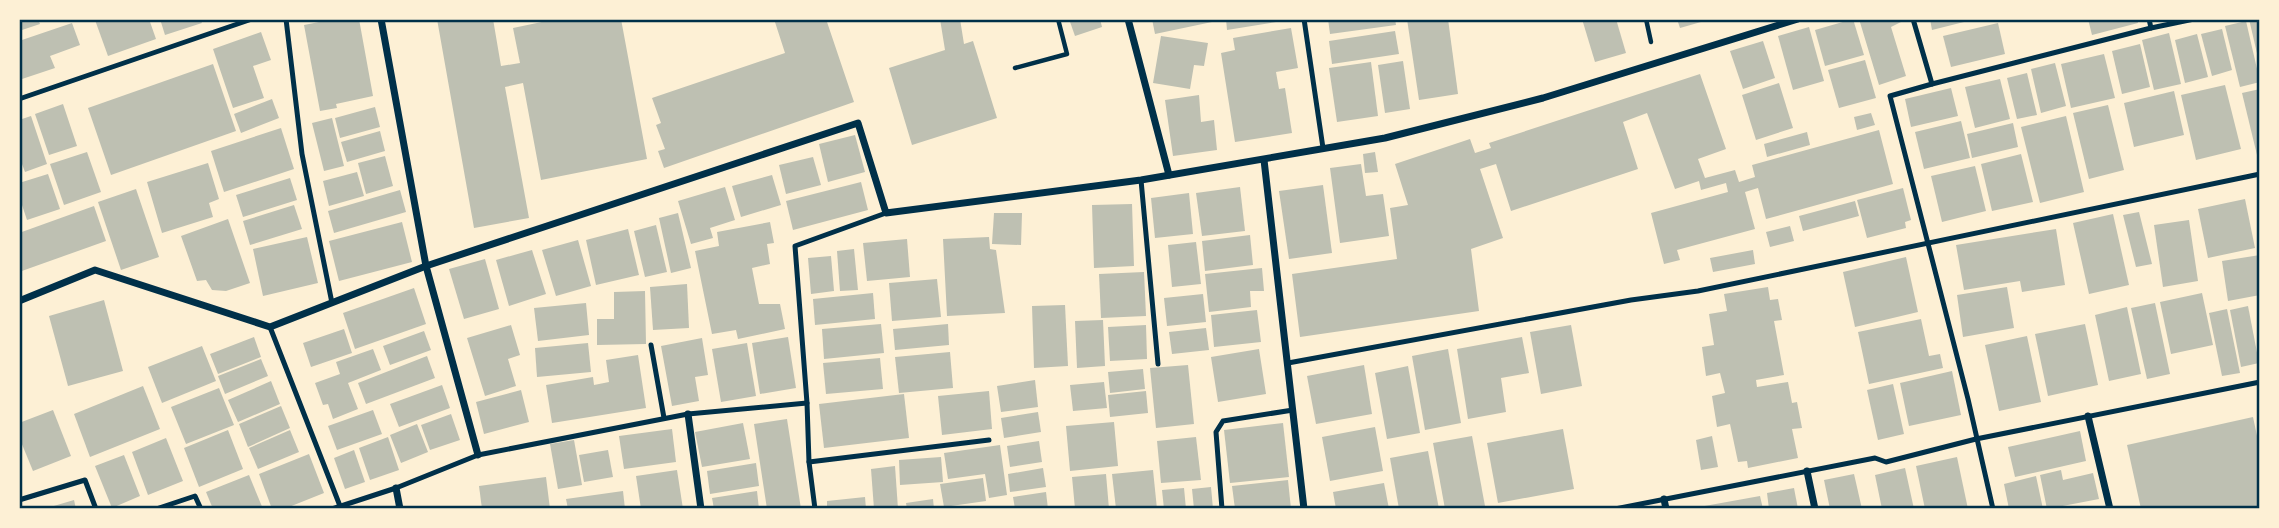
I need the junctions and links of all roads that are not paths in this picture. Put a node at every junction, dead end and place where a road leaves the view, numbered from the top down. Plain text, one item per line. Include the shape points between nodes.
1 (252, 19) edge
2 (286, 19) edge
3 (381, 19) edge
4 (1128, 19) edge
5 (1304, 19) edge
6 (1798, 19) edge
7 (1913, 19) edge
8 (2149, 19) edge
9 (2194, 19) edge
10 (2151, 28) junction
11 (1932, 84) junction
12 (19, 99) edge
13 (1323, 148) junction
14 (1264, 160) junction
15 (2260, 174) edge
16 (1169, 175) junction
17 (1141, 180) junction
18 (886, 213) junction
19 (1926, 242) junction
20 (426, 266) junction
21 (19, 301) edge
22 (332, 303) junction
23 (270, 327) junction
24 (651, 345) dead end
25 (1288, 363) junction
26 (1158, 364) dead end
27 (2260, 382) edge
28 (807, 403) junction
29 (1293, 410) junction
30 (688, 414) junction
31 (2088, 416) junction
32 (664, 418) junction
33 (1976, 439) junction
34 (989, 440) dead end
35 (478, 455) junction
36 (809, 462) junction
37 (1807, 471) junction
38 (396, 488) junction
39 (1664, 499) junction
40 (19, 500) edge
41 (340, 506) junction
42 (96, 509) edge
43 (156, 509) edge
44 (201, 509) edge
45 (332, 509) edge
46 (400, 509) edge
47 (701, 509) edge
48 (815, 509) edge
49 (1223, 509) edge
50 (1304, 509) edge
51 (1615, 509) edge
52 (1666, 509) edge
53 (1815, 509) edge
54 (1993, 509) edge
55 (2110, 509) edge

1 - 12 lane
2 - 22 lane via 302,154
3 - 20 street
4 - 16 street
5 - 13 lane
6 - 13 street via 1543,98 1385,138
7 - 11 lane
8 - 10 lane
9 - 10 lane
10 - 11 lane
11 - 19 lane via 1889,96
13 - 14 street
14 - 16 street
14 - 25 street
15 - 19 lane
16 - 17 street
17 - 18 street
17 - 26 lane
18 - 20 street via 858,123
18 - 28 lane via 795,246
19 - 25 lane via 1698,291
19 - 33 lane
20 - 22 street
20 - 35 street
21 - 23 street via 95,270
22 - 23 street
23 - 41 lane
24 - 32 lane
25 - 29 street
27 - 31 lane
28 - 30 lane
28 - 36 lane
29 - 49 lane via 1223,421 1216,432
29 - 50 street
30 - 32 lane
30 - 47 street
31 - 33 lane
31 - 55 street
32 - 35 lane
33 - 37 lane via 1886,462 1875,458
33 - 54 lane
34 - 36 lane
35 - 38 lane
36 - 48 lane
37 - 39 lane
37 - 53 street
38 - 41 lane
38 - 46 street
39 - 51 lane
39 - 52 street
40 - 42 lane via 85,480
41 - 45 lane
43 - 44 lane via 195,496

